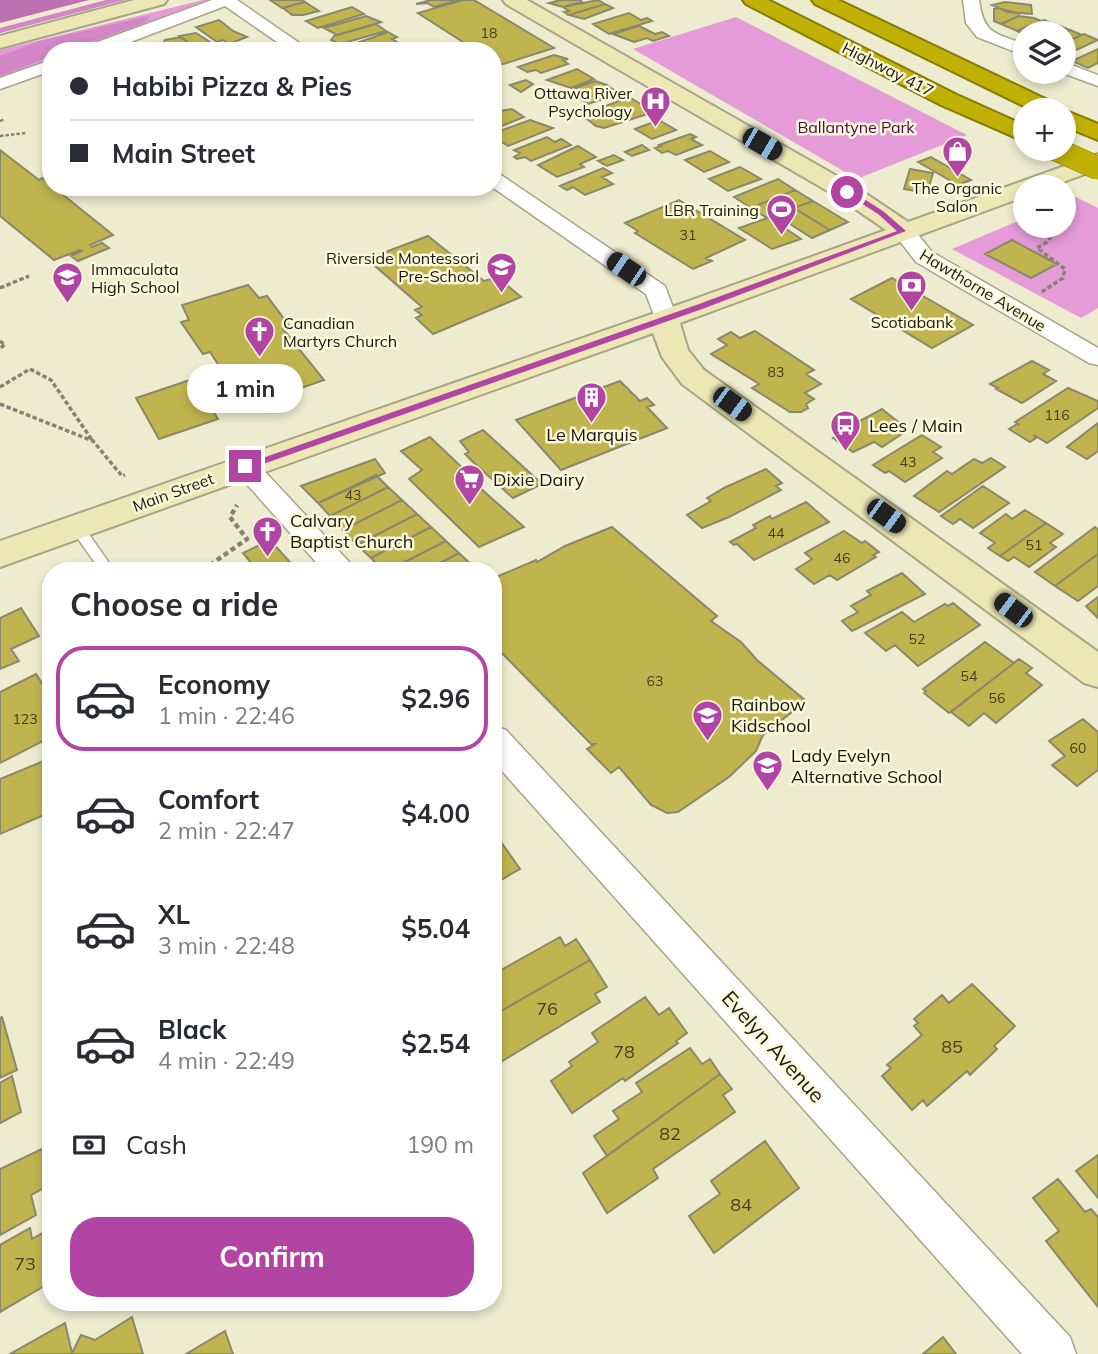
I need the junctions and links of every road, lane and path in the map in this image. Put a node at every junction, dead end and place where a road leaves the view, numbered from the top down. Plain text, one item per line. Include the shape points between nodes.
1 (157, 0) edge
2 (183, 0) edge
3 (226, 0) edge
4 (513, 0) edge
5 (753, 0) edge
6 (822, 0) edge
7 (971, 0) edge
8 (75, 22) junction
9 (0, 42) edge
10 (114, 42) edge
11 (289, 42) edge
12 (1013, 46) edge
13 (42, 68) edge
14 (1076, 72) edge
15 (1098, 81) edge
16 (0, 84) edge
17 (1025, 98) edge
18 (5, 119) dead end
19 (0, 121) edge
20 (1076, 123) edge
21 (1013, 129) edge
22 (1096, 132) edge
23 (26, 133) dead end
24 (0, 136) edge
25 (1076, 158) edge
26 (1098, 161) edge
27 (1098, 168) edge
28 (502, 184) edge
29 (902, 231) junction
30 (1050, 238) edge
31 (29, 276) dead end
32 (0, 288) edge
33 (1031, 298) dead end
34 (665, 318) junction
35 (0, 341) edge
36 (0, 348) edge
37 (1098, 358) edge
38 (0, 387) edge
39 (0, 404) edge
40 (93, 441) junction
41 (245, 466) junction
42 (134, 472) dead end
43 (237, 504) dead end
44 (76, 526) junction
45 (0, 554) edge
46 (101, 562) edge
47 (214, 562) edge
48 (333, 562) edge
49 (1098, 672) edge
50 (502, 749) edge
51 (1053, 1354) edge

1 - 8 main road
2 - 8 main road
3 - 10 street
3 - 11 street
4 - 29 main road, Hawthorne Avenue via 847,192
5 - 21 highway, Highway 417
6 - 17 highway
7 - 12 street via 974,23 983,33
8 - 9 main road
13 - 16 street
14 - 15 street
18 - 19 path
20 - 22 highway
23 - 24 path
25 - 27 highway, bridge
26 - 29 main road, Main Street
28 - 34 street via 657,290
29 - 34 main road, Main Street
29 - 37 street, Hawthorne Avenue via 924,257
30 - 33 path via 1037,248 1065,270 1063,278
31 - 32 path
34 - 41 main road, Main Street
34 - 49 main road via 670,348 693,377
35 - 36 path via 5,345
38 - 40 path via 30,369 51,380
39 - 40 path
40 - 42 path via 122,476
41 - 44 main road, Main Street
41 - 48 street
43 - 47 path via 230,517 247,539
44 - 45 main road, Main Street
44 - 46 lane
50 - 51 street, Evelyn Avenue

